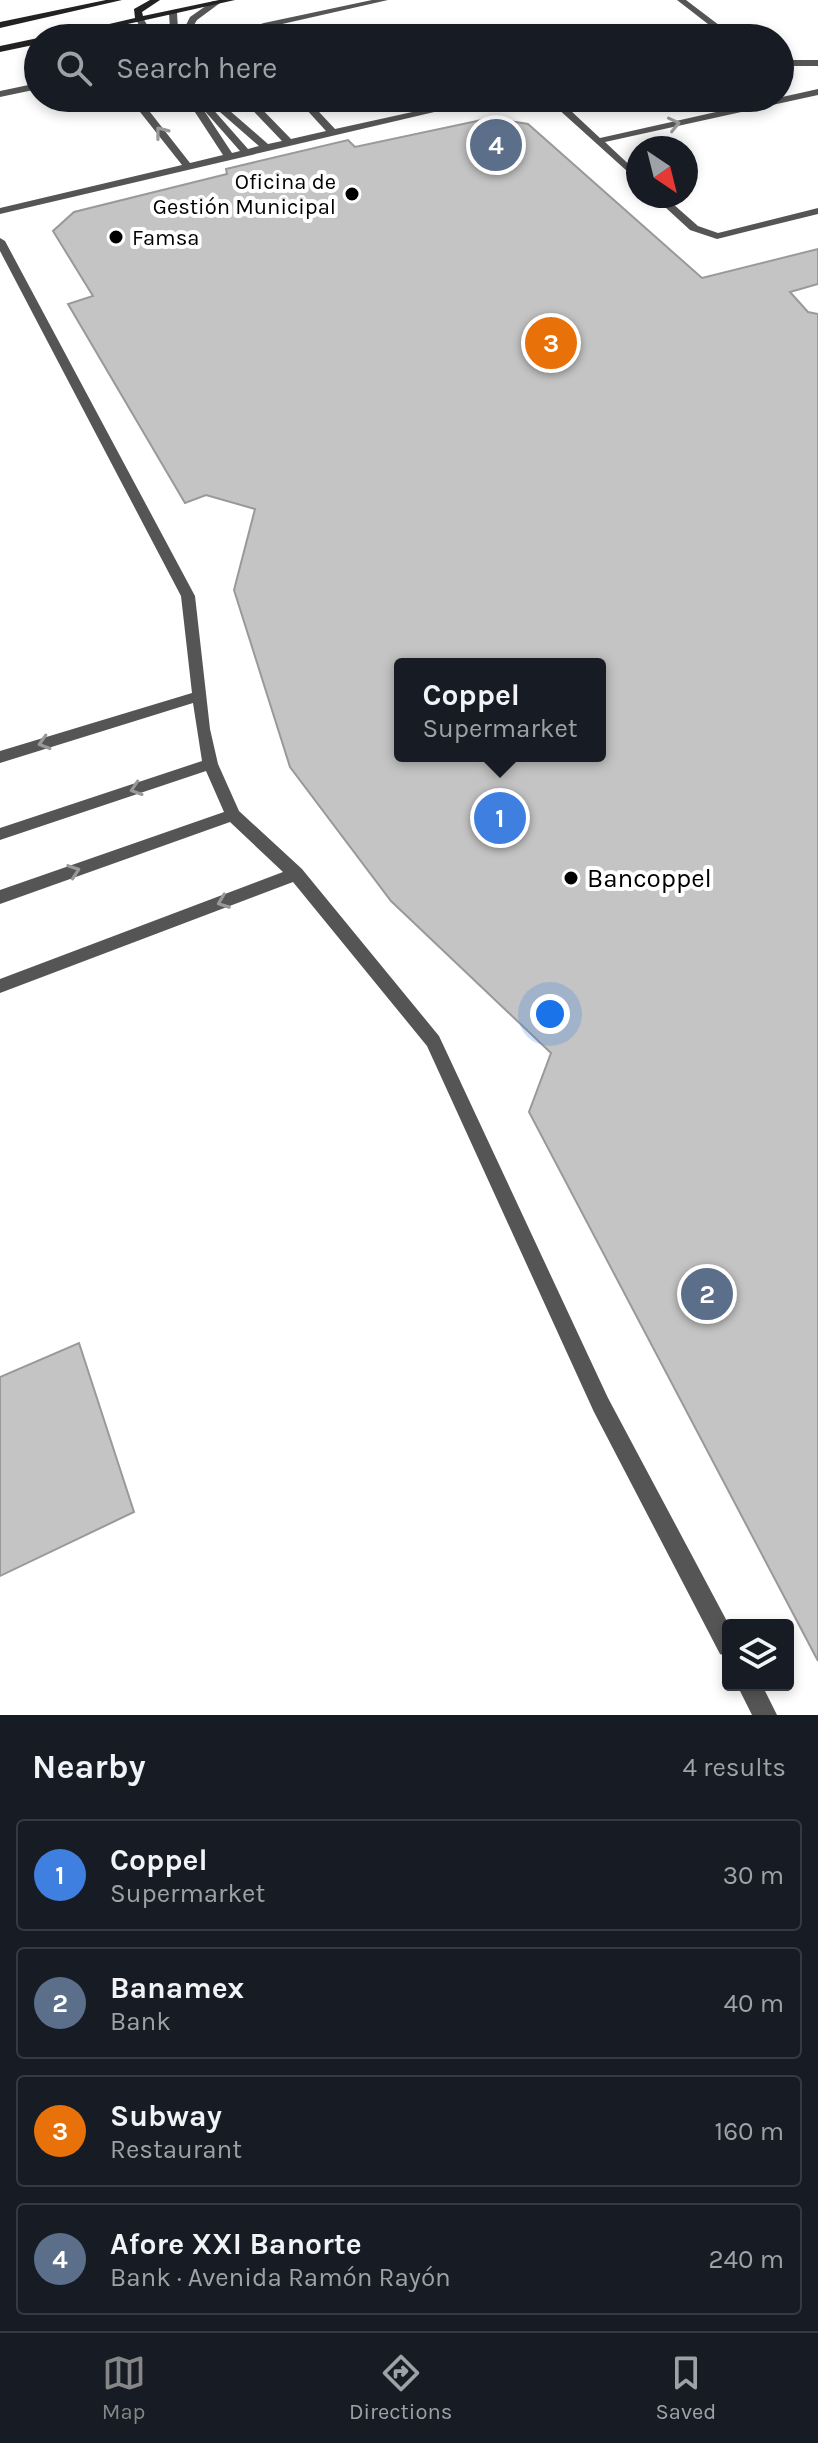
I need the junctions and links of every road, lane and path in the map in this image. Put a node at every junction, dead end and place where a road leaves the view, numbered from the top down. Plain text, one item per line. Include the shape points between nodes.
1 (118, 0) edge
2 (156, 0) edge
3 (231, 0) edge
4 (384, 0) edge
5 (681, 0) edge
6 (216, 3) junction
7 (173, 13) junction
8 (140, 20) junction
9 (121, 24) edge
10 (142, 24) edge
11 (174, 24) edge
12 (190, 24) edge
13 (276, 24) edge
14 (713, 24) edge
15 (0, 25) edge
16 (24, 44) edge
17 (0, 49) edge
18 (794, 63) edge
19 (818, 63) edge
20 (24, 89) edge
21 (818, 92) edge
22 (0, 94) edge
23 (794, 97) edge
24 (145, 112) edge
25 (200, 112) edge
26 (210, 112) edge
27 (225, 112) edge
28 (260, 112) edge
29 (314, 112) edge
30 (424, 112) edge
31 (566, 112) edge
32 (728, 112) edge
33 (332, 132) junction
34 (598, 141) junction
35 (289, 142) junction
36 (267, 148) junction
37 (246, 152) junction
38 (229, 156) junction
39 (188, 166) junction
40 (626, 167) edge
41 (672, 208) edge
42 (0, 211) edge
43 (818, 211) edge
44 (0, 241) edge
45 (199, 696) junction
46 (0, 757) edge
47 (210, 764) junction
48 (233, 815) junction
49 (0, 834) edge
50 (296, 874) junction
51 (0, 897) edge
52 (0, 986) edge
53 (722, 1635) edge
54 (752, 1691) edge
55 (765, 1715) edge

1 - 15 main road
2 - 8 main road via 137,11
3 - 6 main road
4 - 13 lane
5 - 14 lane
6 - 7 main road
6 - 12 lane
7 - 8 main road
7 - 11 lane
8 - 9 main road
8 - 10 lane
16 - 17 main road
18 - 19 lane
20 - 22 lane
23 -> 21 lane
39 -> 24 lane
25 - 38 lane
26 - 37 lane
27 - 36 lane
28 - 35 lane
29 - 33 lane
30 - 33 lane
31 - 34 lane
34 -> 32 lane
33 - 35 lane
34 - 40 lane
35 - 36 lane
36 - 37 lane
37 - 38 lane
38 - 39 lane
39 - 42 lane
41 - 43 lane via 694,228 717,236
44 - 45 lane via 188,596
45 -> 46 lane
45 - 47 lane
47 - 48 lane
47 -> 49 lane
48 - 50 lane
51 -> 48 lane
50 -> 52 lane
50 - 53 lane via 433,1041 601,1405
54 - 55 lane

